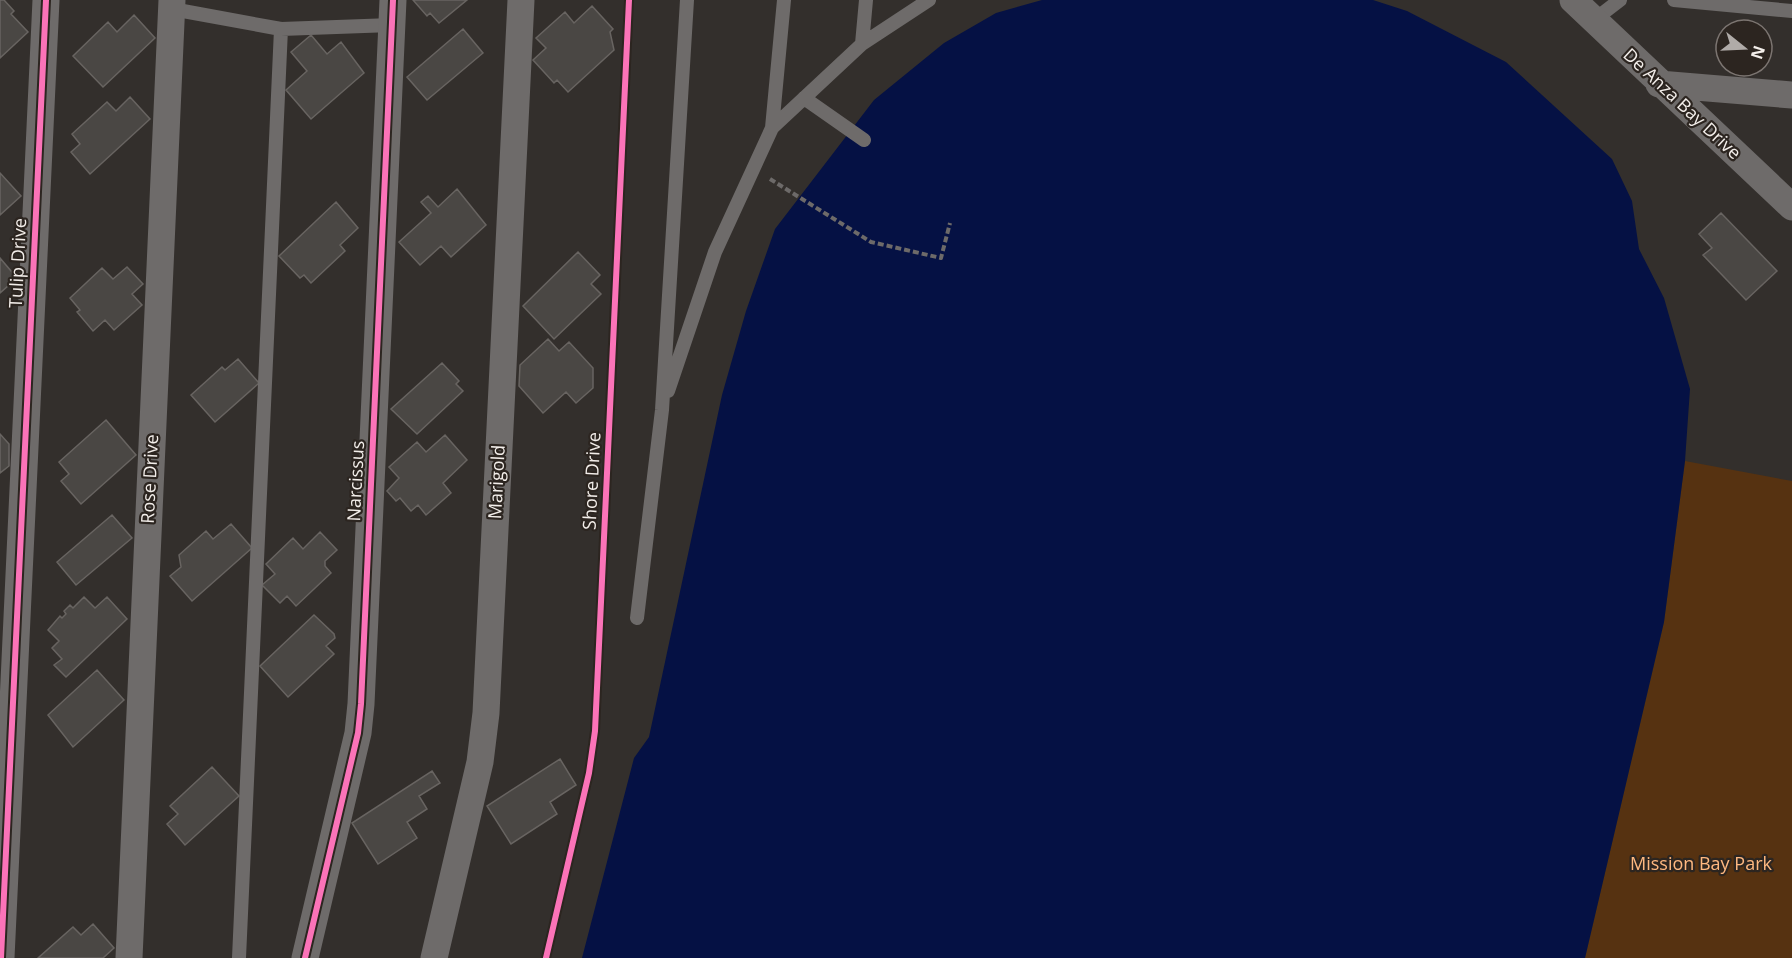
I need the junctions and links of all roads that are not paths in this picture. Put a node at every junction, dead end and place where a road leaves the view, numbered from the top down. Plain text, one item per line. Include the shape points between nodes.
1 (46, 0) edge
2 (521, 0) edge
3 (687, 0) edge
4 (784, 0) edge
5 (866, 0) edge
6 (929, 0) edge
7 (1573, 0) edge
8 (1620, 0) edge
9 (1674, 0) edge
10 (172, 4) edge
11 (1792, 12) edge
12 (392, 13) edge
13 (1594, 20) junction
14 (281, 29) junction
15 (862, 44) junction
16 (1659, 84) junction
17 (1792, 95) edge
18 (804, 98) junction
19 (772, 128) junction
20 (864, 140) dead end
21 (1782, 189) edge
22 (1792, 207) edge
23 (662, 410) junction
24 (637, 618) dead end
25 (1, 958) edge
26 (129, 958) edge
27 (239, 958) edge
28 (305, 958) edge
29 (434, 958) edge

1 - 25 street, Tulip Drive
2 - 29 street, Marigold via 486,713 480,762
3 - 23 lane
4 - 19 lane
5 - 15 lane
6 - 15 lane
7 - 13 street, De Anza Bay Drive
8 - 13 lane
9 - 11 lane
10 - 14 lane
10 - 26 street, Rose Drive
12 - 14 lane
12 - 28 street, Narcissus via 361,704 358,733
13 - 16 street, De Anza Bay Drive
14 - 27 lane
15 - 18 lane
16 - 17 street
16 - 21 street, De Anza Bay Drive
18 - 19 lane
18 - 20 lane
19 - 23 lane via 715,252
21 - 22 street, De Anza Bay Drive
23 - 24 lane

